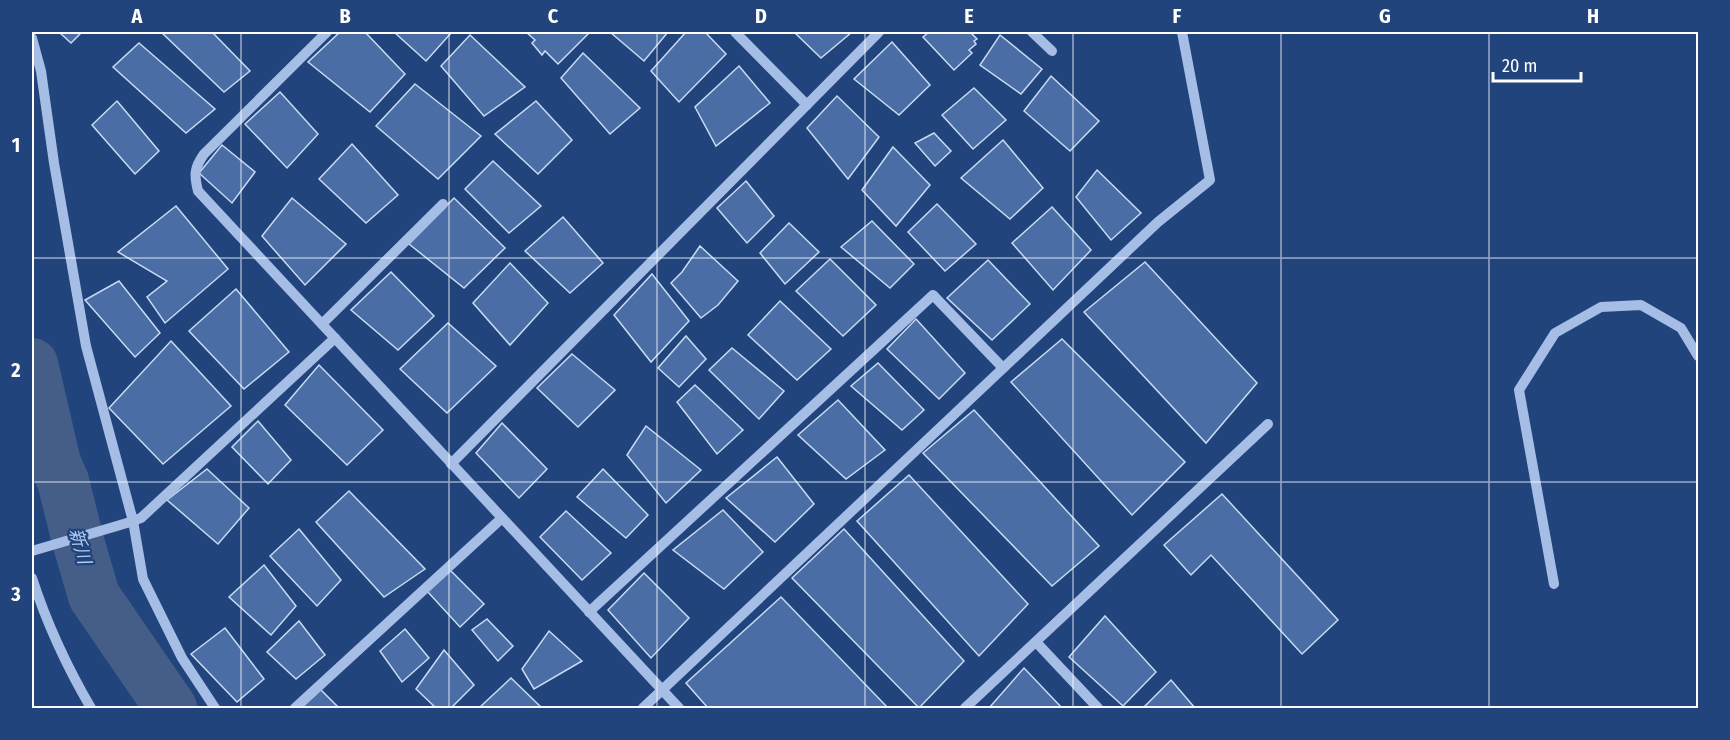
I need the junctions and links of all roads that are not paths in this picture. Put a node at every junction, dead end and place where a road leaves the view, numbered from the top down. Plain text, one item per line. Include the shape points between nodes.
1 (327, 32) edge
2 (735, 32) edge
3 (879, 32) edge
4 (1032, 32) edge
5 (1182, 32) edge
6 (32, 38) edge
7 (1052, 51) dead end
8 (807, 105) junction
9 (443, 204) dead end
10 (322, 324) junction
11 (335, 338) junction
12 (1698, 356) edge
13 (1003, 368) junction
14 (1268, 424) dead end
15 (451, 464) junction
16 (502, 518) junction
17 (130, 522) junction
18 (32, 551) edge
19 (32, 578) edge
20 (1554, 584) dead end
21 (589, 612) junction
22 (1036, 642) junction
23 (662, 691) junction
24 (91, 708) edge
25 (215, 708) edge
26 (295, 708) edge
27 (643, 708) edge
28 (678, 708) edge
29 (965, 708) edge
30 (1098, 708) edge

1 - 10 street via 204,154 197,163 195,177 198,191
2 - 8 street
3 - 8 street
4 - 7 street
5 - 13 street via 1210,180 1158,222
6 - 17 street via 86,346
8 - 15 street
9 - 10 street
10 - 11 street
11 - 15 street
11 - 17 street via 141,518
12 - 20 street via 1681,328 1641,305 1601,307 1555,333 1519,390
13 - 21 street via 933,295
13 - 23 street
14 - 22 street
15 - 16 street
16 - 21 street
16 - 26 street
17 - 18 street
17 - 25 street via 143,579 182,658
19 - 24 street via 45,618
21 - 23 street
22 - 29 street
22 - 30 street
23 - 27 street
23 - 28 street

